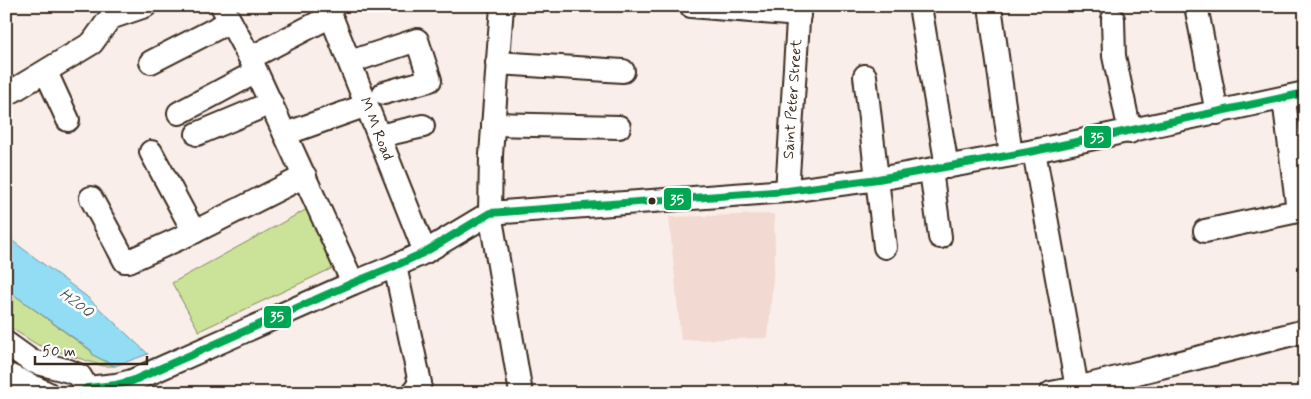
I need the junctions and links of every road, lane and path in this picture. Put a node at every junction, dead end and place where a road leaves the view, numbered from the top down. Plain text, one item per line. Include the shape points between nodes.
1 (145, 6) edge
2 (502, 6) edge
3 (691, 6) edge
4 (920, 6) edge
5 (990, 6) edge
6 (1196, 6) edge
7 (329, 11) edge
8 (799, 11) edge
9 (108, 12) edge
10 (226, 14) edge
11 (1112, 19) dead end
12 (151, 62) dead end
13 (350, 62) junction
14 (497, 63) junction
15 (253, 65) junction
16 (623, 71) dead end
17 (46, 72) junction
18 (865, 76) dead end
19 (6, 95) edge
20 (1294, 96) edge
21 (375, 99) junction
22 (270, 103) junction
23 (179, 113) dead end
24 (1217, 113) junction
25 (68, 120) dead end
26 (493, 124) junction
27 (423, 126) dead end
28 (619, 127) dead end
29 (1130, 132) junction
30 (197, 134) dead end
31 (285, 134) junction
32 (379, 136) junction
33 (1034, 151) junction
34 (151, 152) dead end
35 (1011, 155) junction
36 (939, 168) junction
37 (305, 176) junction
38 (878, 179) junction
39 (787, 191) junction
40 (91, 198) dead end
41 (1302, 210) edge
42 (490, 213) junction
43 (1206, 231) dead end
44 (194, 232) junction
45 (940, 236) dead end
46 (885, 247) dead end
47 (425, 252) junction
48 (395, 266) junction
49 (352, 283) junction
50 (1305, 331) edge
51 (6, 343) edge
52 (6, 374) edge
53 (123, 386) edge
54 (1077, 388) junction
55 (84, 391) edge
56 (47, 393) edge
57 (413, 393) edge
58 (521, 393) edge
59 (1051, 393) edge

1 - 9 street
2 - 14 street
3 - 8 street
4 - 36 street
5 - 35 street
6 - 24 street
7 - 13 street, M M Road
7 - 15 street
8 - 39 street, Saint Peter Street
9 - 17 street via 92,43
10 - 12 street
10 - 15 street
11 - 29 street via 1114,56
13 - 21 street, M M Road
13 - 21 street via 417,40 430,80
14 - 16 street
14 - 26 street
15 - 22 street
15 - 23 street
17 - 19 street
17 - 25 street
18 - 38 street
20 - 24 street
20 - 41 street
21 - 31 street
21 - 32 street, M M Road
22 - 30 street
22 - 31 street
24 - 29 street
26 - 28 street
26 - 42 street
27 - 32 street
29 - 33 street
31 - 37 street
32 - 47 street, M M Road
33 - 35 street
33 - 54 street
34 - 44 street
35 - 36 street
36 - 38 street
36 - 45 street
37 - 44 street
37 - 49 street
38 - 39 street
38 - 46 street
39 - 42 street
40 - 44 street via 125,261
41 - 43 street
42 - 47 street
42 - 58 street
47 - 48 street
48 - 49 street
48 - 57 street via 420,383
49 - 53 street
50 - 54 street
51 - 55 street via 31,361 80,376
52 - 56 street
53 - 55 street
54 - 59 street

